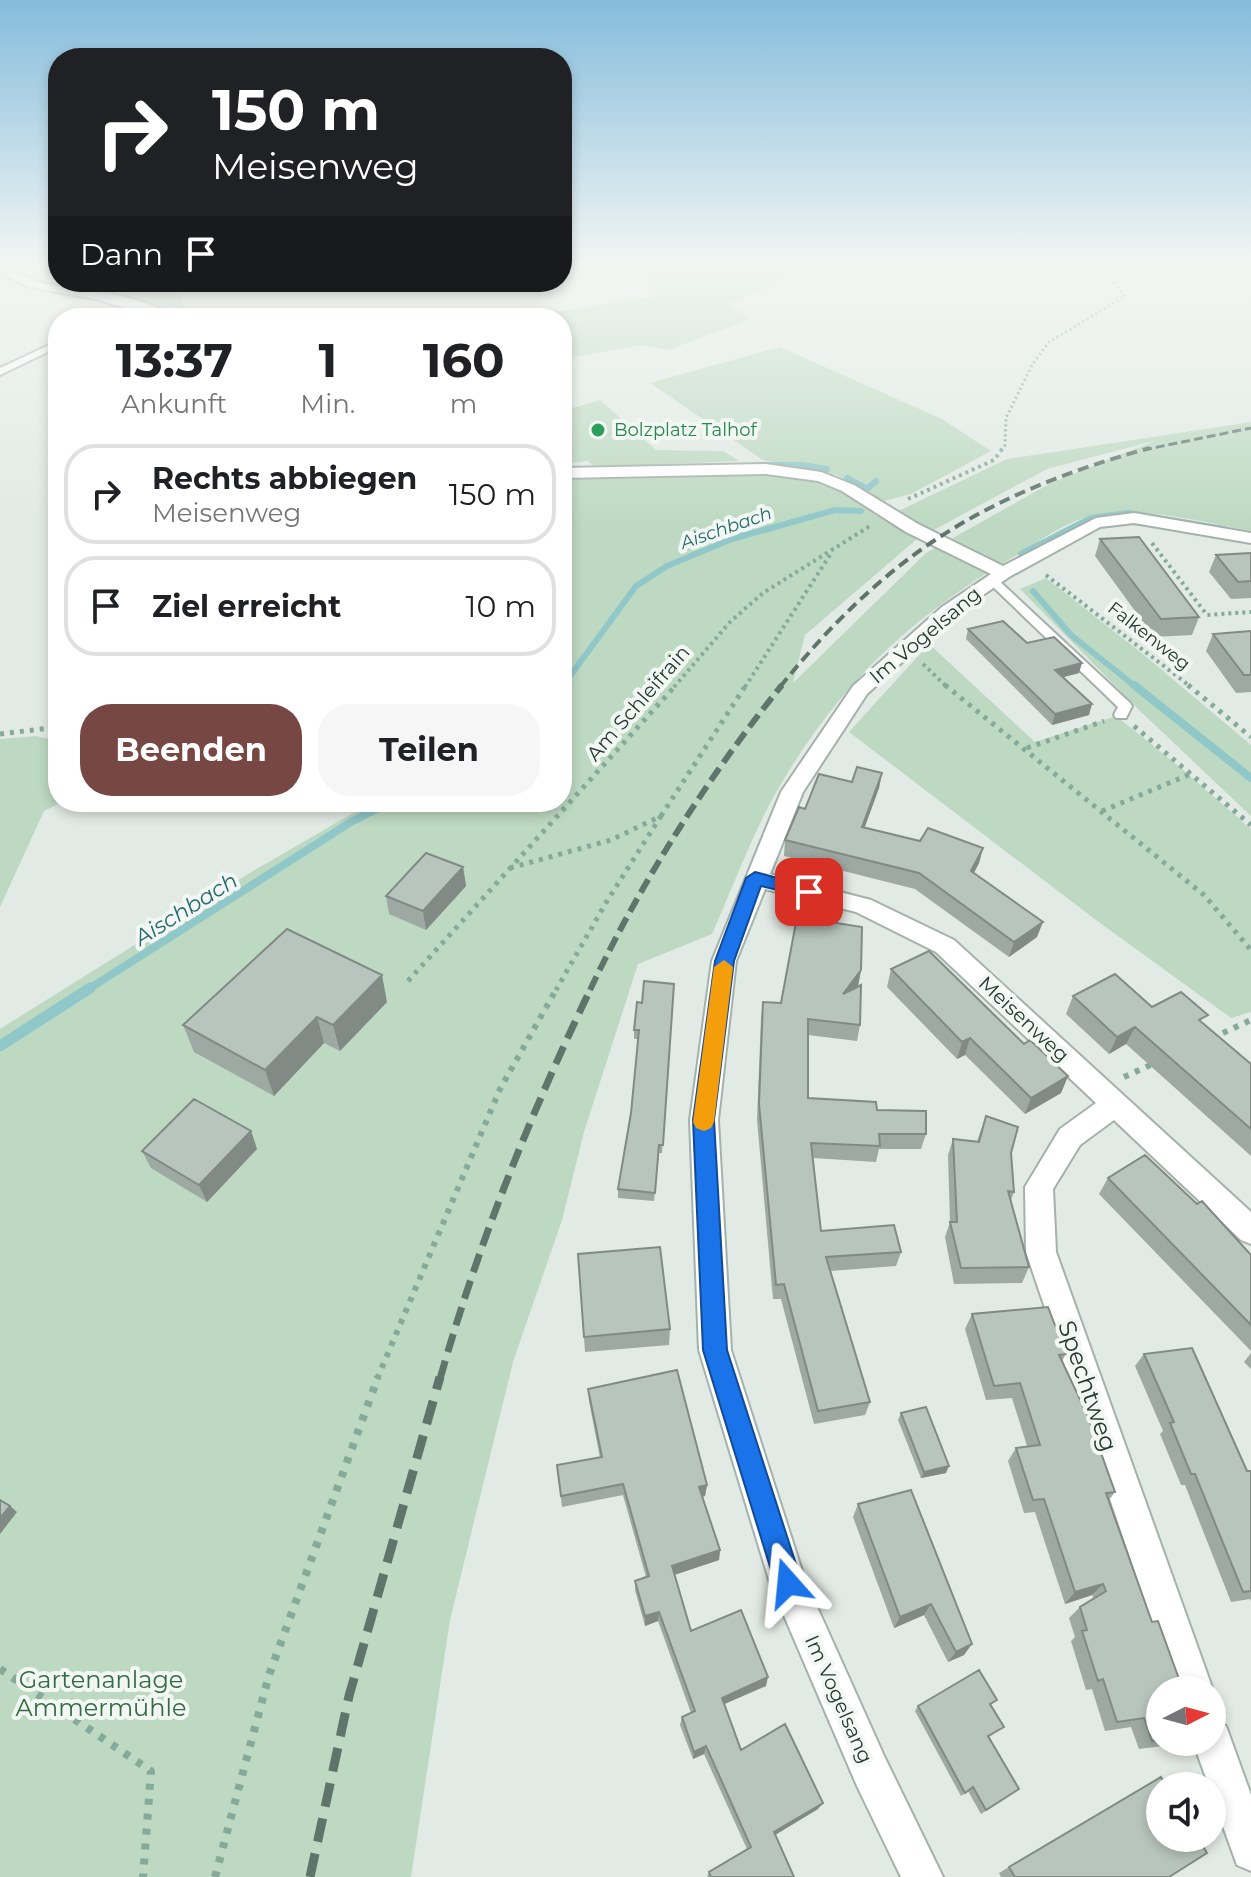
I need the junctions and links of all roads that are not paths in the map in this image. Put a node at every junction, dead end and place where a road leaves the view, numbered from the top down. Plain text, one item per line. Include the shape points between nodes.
1 (40, 353) edge
2 (0, 372) edge
3 (572, 473) edge
4 (1251, 538) edge
5 (997, 576) junction
6 (1121, 715) road end
7 (755, 878) junction
8 (1107, 1096) junction
9 (1251, 1231) edge
10 (1189, 1676) edge
11 (1218, 1756) edge
12 (1251, 1851) edge
13 (923, 1877) edge

1 - 2 lane
3 - 5 street via 785,471 839,484
4 - 5 street, Im Vogelsang via 1134,518 1096,523
5 - 6 lane via 1125,706
5 - 7 street, Im Vogelsang via 906,646 860,690 792,792
7 - 8 street, Meisenweg via 863,906 945,946
7 - 13 street, Im Vogelsang via 724,961 704,1120 715,1350 788,1583
8 - 9 street, Meisenweg
8 - 10 street, Spechtweg via 1070,1137 1039,1187 1041,1252
11 - 12 street

